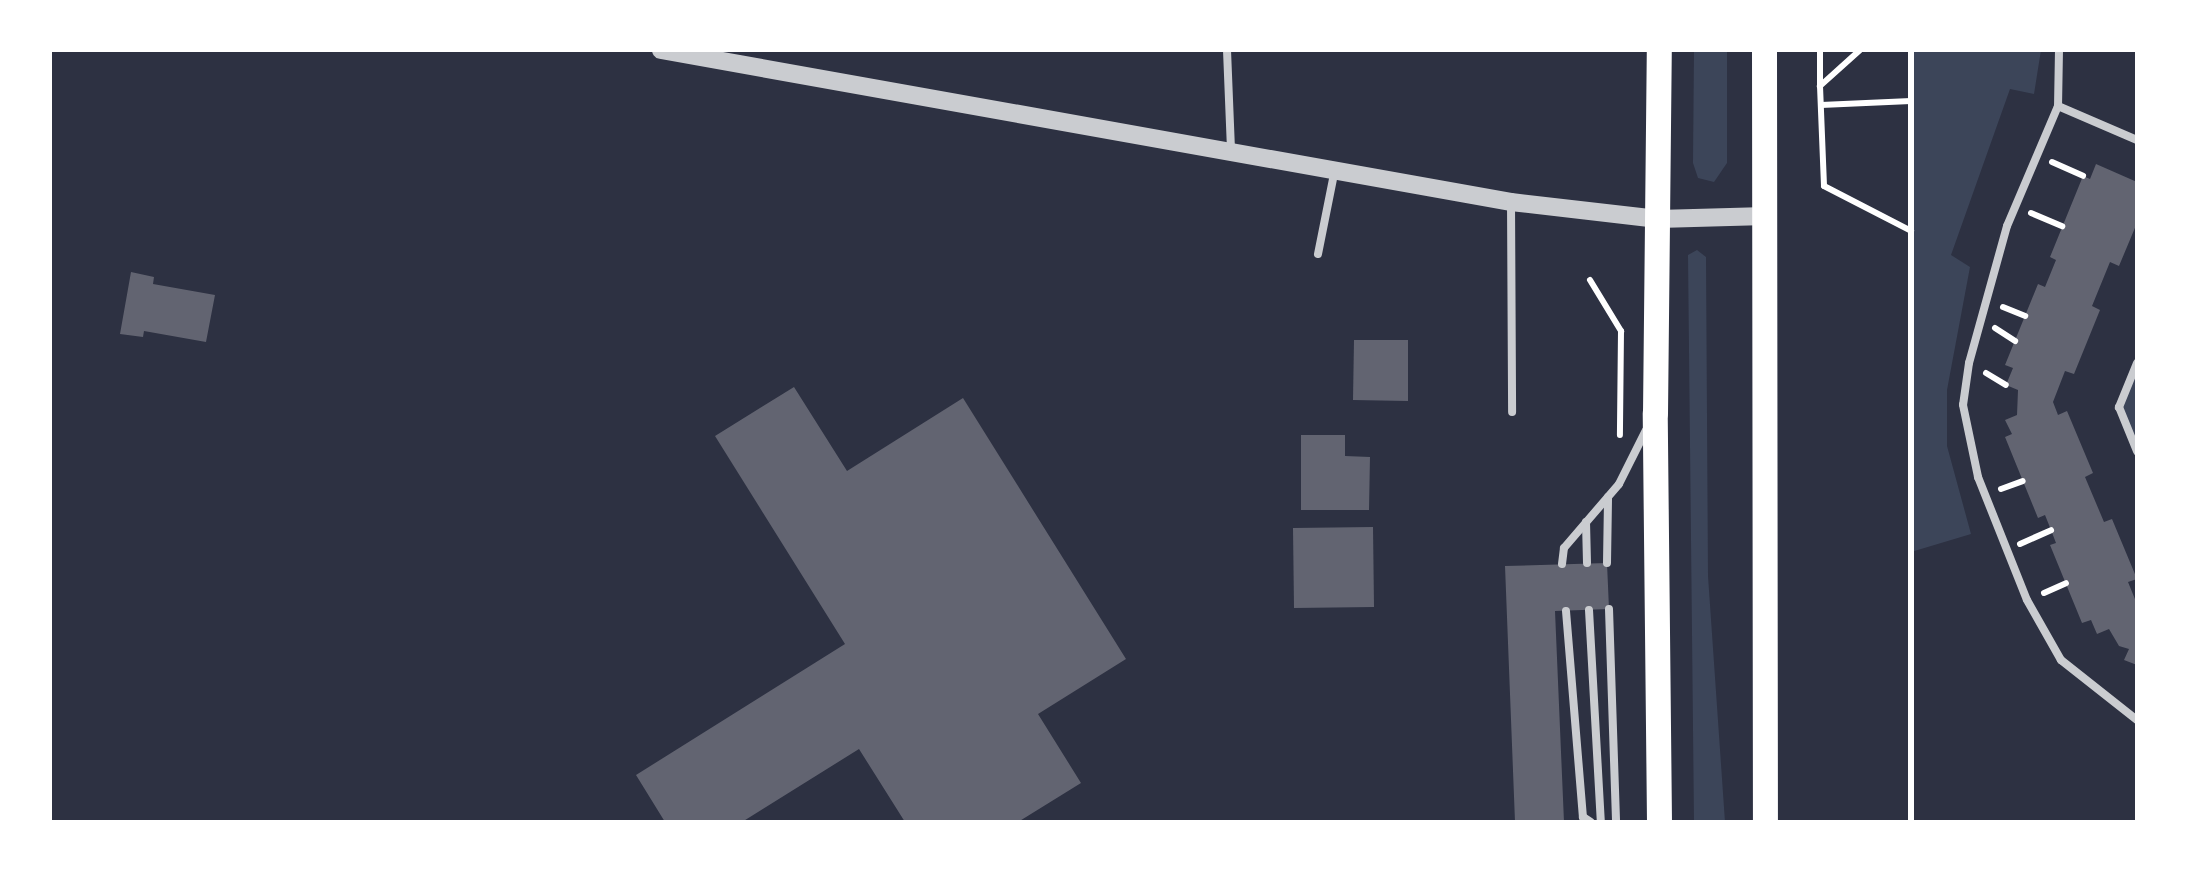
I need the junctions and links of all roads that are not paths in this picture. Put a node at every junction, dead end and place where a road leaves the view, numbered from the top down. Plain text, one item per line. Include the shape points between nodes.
1 (662, 50) edge
2 (1227, 50) edge
3 (1659, 50) edge
4 (1764, 50) edge
5 (2059, 50) edge
6 (2058, 106) junction
7 (2137, 140) edge
8 (1231, 151) junction
9 (1335, 169) junction
10 (1511, 202) junction
11 (1766, 216) junction
12 (1658, 218) junction
13 (1318, 254) dead end
14 (2137, 363) edge
15 (1512, 412) dead end
16 (1655, 413) junction
17 (2137, 451) edge
18 (1608, 496) junction
19 (1586, 522) junction
20 (1607, 563) dead end
21 (1562, 564) dead end
22 (1587, 564) dead end
23 (1590, 610) dead end
24 (1609, 610) dead end
25 (1566, 611) dead end
26 (2137, 720) edge
27 (1591, 822) edge
28 (1600, 822) edge
29 (1616, 822) edge
30 (1659, 822) edge
31 (1765, 822) edge

1 - 8 street
2 - 8 lane
3 - 12 main road
4 - 11 main road
5 - 6 lane
6 - 7 lane
6 - 26 lane via 2016,206 1968,363 1962,405 1978,478 2027,600 2061,660
8 - 9 street
9 - 10 street
9 - 13 lane
10 - 12 street
10 - 15 lane
11 - 12 street
11 - 31 main road
12 - 16 main road
14 - 17 lane via 2118,407
16 - 18 lane
16 - 30 main road
18 - 19 lane
18 - 20 lane
19 - 21 lane via 1564,548
19 - 22 lane
23 - 28 lane
24 - 29 lane
25 - 27 lane via 1583,817

